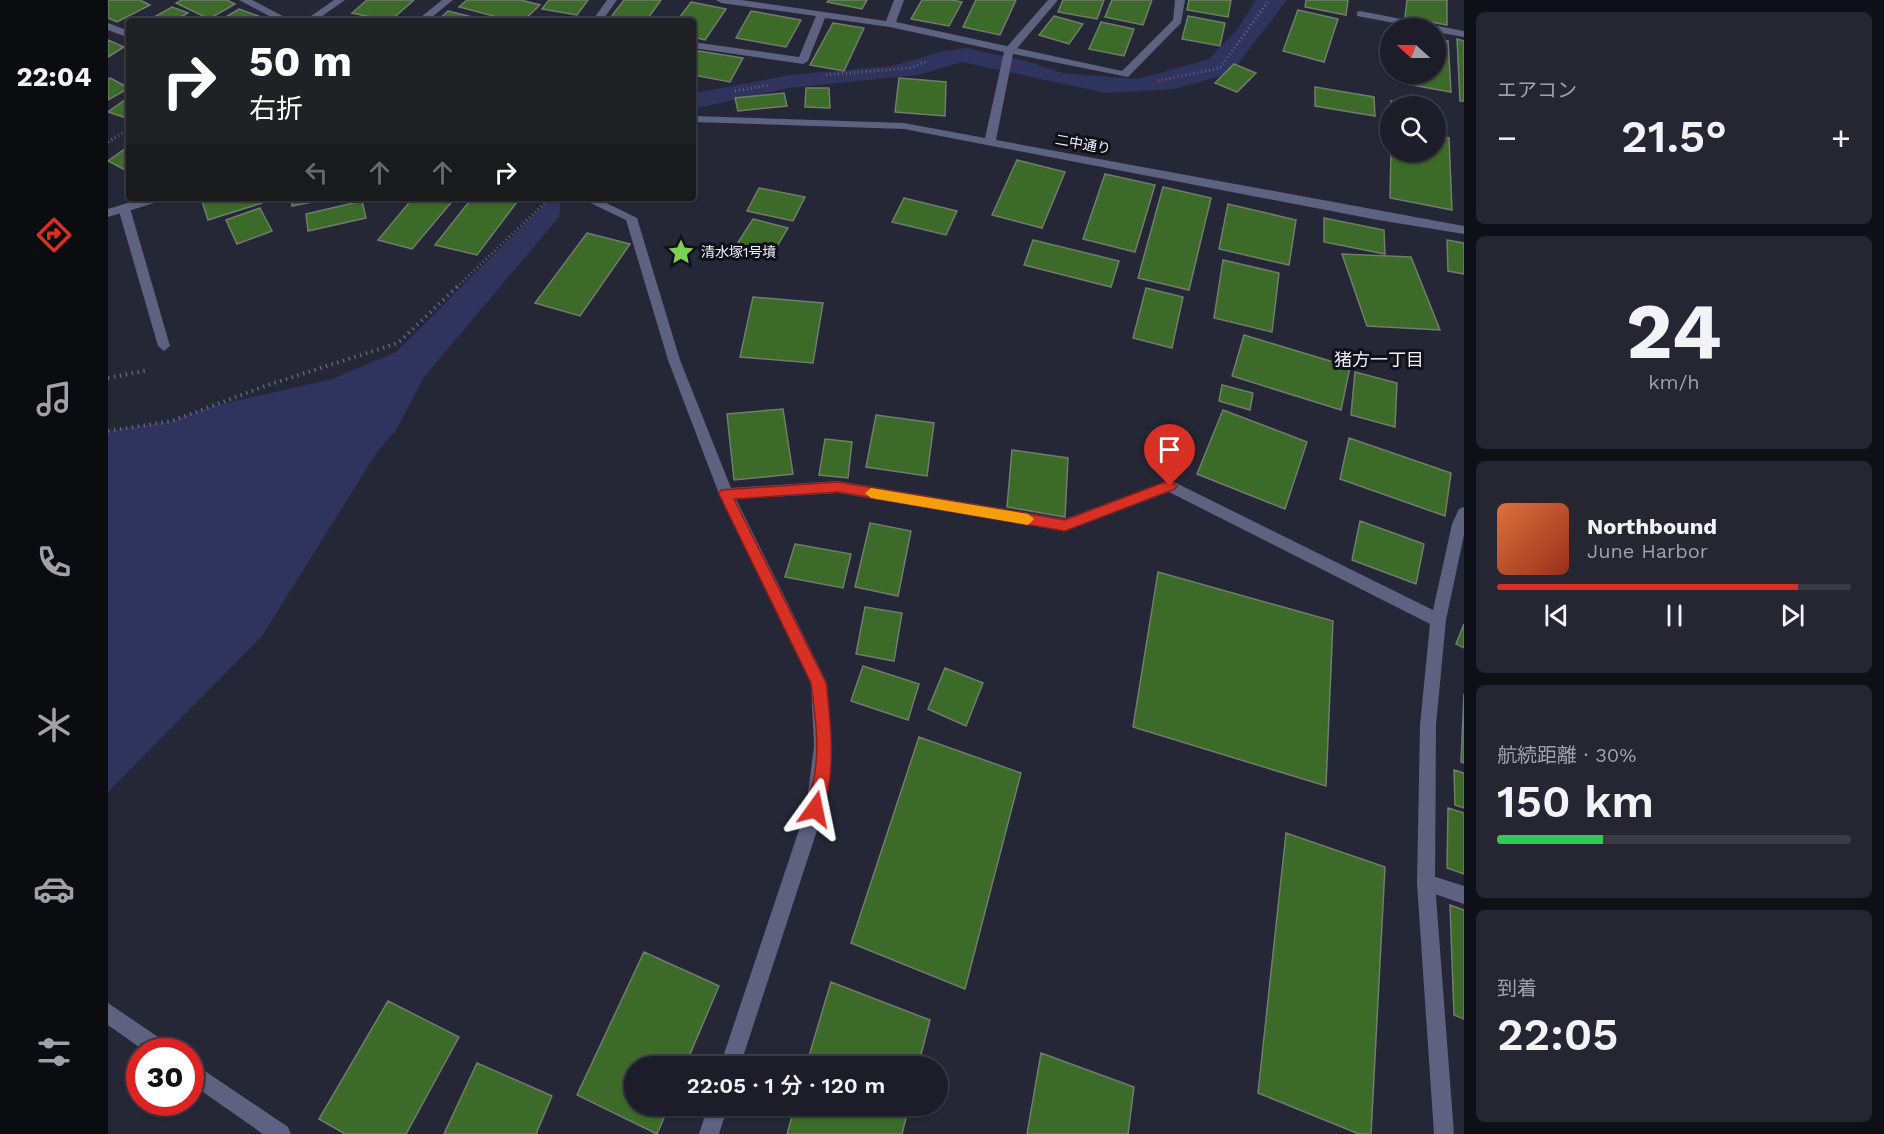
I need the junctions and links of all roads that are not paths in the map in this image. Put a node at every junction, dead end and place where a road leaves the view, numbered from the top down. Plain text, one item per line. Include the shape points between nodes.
1 (244, 0) edge
2 (340, 0) edge
3 (448, 0) edge
4 (612, 0) edge
5 (721, 0) edge
6 (899, 0) edge
7 (1053, 0) edge
8 (1180, 0) edge
9 (822, 14) junction
10 (1360, 14) dead end
11 (281, 18) edge
12 (313, 18) edge
13 (425, 18) edge
14 (599, 18) edge
15 (1380, 18) edge
16 (890, 24) junction
17 (108, 26) edge
18 (1446, 31) edge
19 (126, 34) edge
20 (1464, 34) edge
21 (696, 45) edge
22 (1009, 51) junction
23 (696, 119) edge
24 (990, 142) junction
25 (147, 201) edge
26 (593, 201) edge
27 (124, 208) junction
28 (108, 213) edge
29 (1464, 230) edge
30 (164, 346) road end
31 (726, 494) junction
32 (1464, 513) edge
33 (1438, 620) junction
34 (1426, 883) junction
35 (1464, 895) edge
36 (108, 1013) edge
37 (143, 1038) edge
38 (733, 1056) edge
39 (204, 1081) edge
40 (715, 1116) edge
41 (281, 1134) edge
42 (709, 1134) edge
43 (1444, 1134) edge

1 - 11 street
2 - 12 street
3 - 13 street
4 - 14 street
5 - 9 street
6 - 16 street
7 - 22 street
8 - 22 street via 1178,21 1124,75
9 - 16 street
9 - 21 street via 803,61
10 - 15 street
16 - 22 street
17 - 19 street
18 - 20 street
22 - 24 street
23 - 24 street, 二中通り via 904,126
24 - 29 street, 二中通り
25 - 27 street
26 - 31 street via 631,218 674,360
27 - 28 street
27 - 30 street
31 - 33 street via 838,487 1065,525 1170,486
31 - 38 street via 819,683 823,774
32 - 33 street
33 - 34 street via 1428,725
34 - 35 street
34 - 43 street
36 - 37 street
39 - 41 street
40 - 42 street

